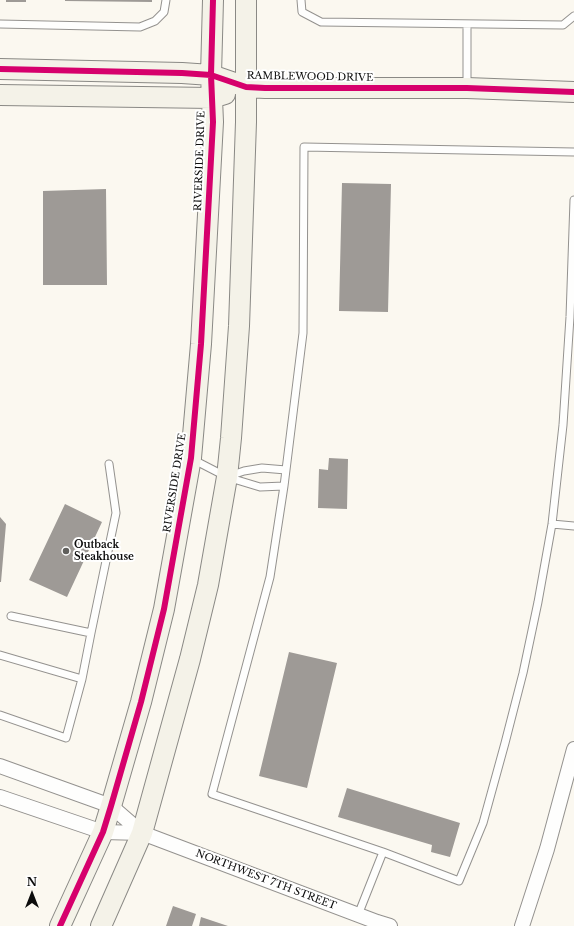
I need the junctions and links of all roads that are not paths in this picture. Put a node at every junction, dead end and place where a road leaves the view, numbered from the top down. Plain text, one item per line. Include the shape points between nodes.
1 (166, 0) edge
2 (213, 0) edge
3 (246, 0) edge
4 (301, 0) edge
5 (574, 16) edge
6 (0, 24) edge
7 (467, 24) junction
8 (0, 69) edge
9 (211, 75) junction
10 (246, 87) junction
11 (467, 88) junction
12 (574, 92) edge
13 (0, 95) edge
14 (212, 98) junction
15 (574, 152) edge
16 (574, 200) edge
17 (191, 458) junction
18 (109, 464) dead end
19 (286, 470) junction
20 (227, 476) junction
21 (284, 486) junction
22 (552, 524) junction
23 (574, 526) edge
24 (11, 616) dead end
25 (91, 633) junction
26 (0, 655) edge
27 (82, 679) junction
28 (0, 715) edge
29 (574, 749) edge
30 (0, 766) edge
31 (0, 797) edge
32 (112, 806) junction
33 (103, 832) junction
34 (142, 833) junction
35 (383, 852) junction
36 (358, 915) junction
37 (380, 925) edge
38 (60, 926) edge
39 (101, 926) edge
40 (522, 926) edge

1 - 6 lane via 164,12 155,21 140,27
2 - 9 street, RIVERSIDE DRIVE
3 - 10 street
4 - 7 lane via 302,12 321,22
5 - 7 lane via 563,25
7 - 11 lane
8 - 9 street, RAMBLEWOOD DRIVE
9 - 10 street, RAMBLEWOOD DRIVE
9 - 14 street, RIVERSIDE DRIVE
10 - 11 street, RAMBLEWOOD DRIVE
10 - 14 street, RAMBLEWOOD DRIVE
10 - 20 street via 239,326
11 - 12 street, RAMBLEWOOD DRIVE
13 - 14 street, RAMBLEWOOD DRIVE
14 - 17 street, RIVERSIDE DRIVE via 213,122 201,344
15 - 19 lane via 304,147 303,333
16 - 22 lane via 566,386
17 - 20 lane
17 - 32 street, RIVERSIDE DRIVE via 164,610
18 - 25 lane via 116,513
19 - 20 lane via 262,468
19 - 21 lane
20 - 21 lane via 260,487
20 - 34 street via 208,585
21 - 35 lane via 270,576 212,794
22 - 23 lane
22 - 35 lane via 538,602 503,750 483,822 459,882
24 - 25 lane
25 - 27 lane
26 - 27 lane
27 - 28 lane via 66,738
29 - 40 street via 547,849
30 - 32 street, NORTHWEST 7TH STREET
31 - 33 street, NORTHWEST 7TH STREET
32 - 33 street, RIVERSIDE DRIVE
32 - 34 street, NORTHWEST 7TH STREET
33 - 34 street, NORTHWEST 7TH STREET
33 - 38 street, RIVERSIDE DRIVE
34 - 36 street, NORTHWEST 7TH STREET
34 - 39 street
35 - 36 lane
36 - 37 street, NORTHWEST 7TH STREET

